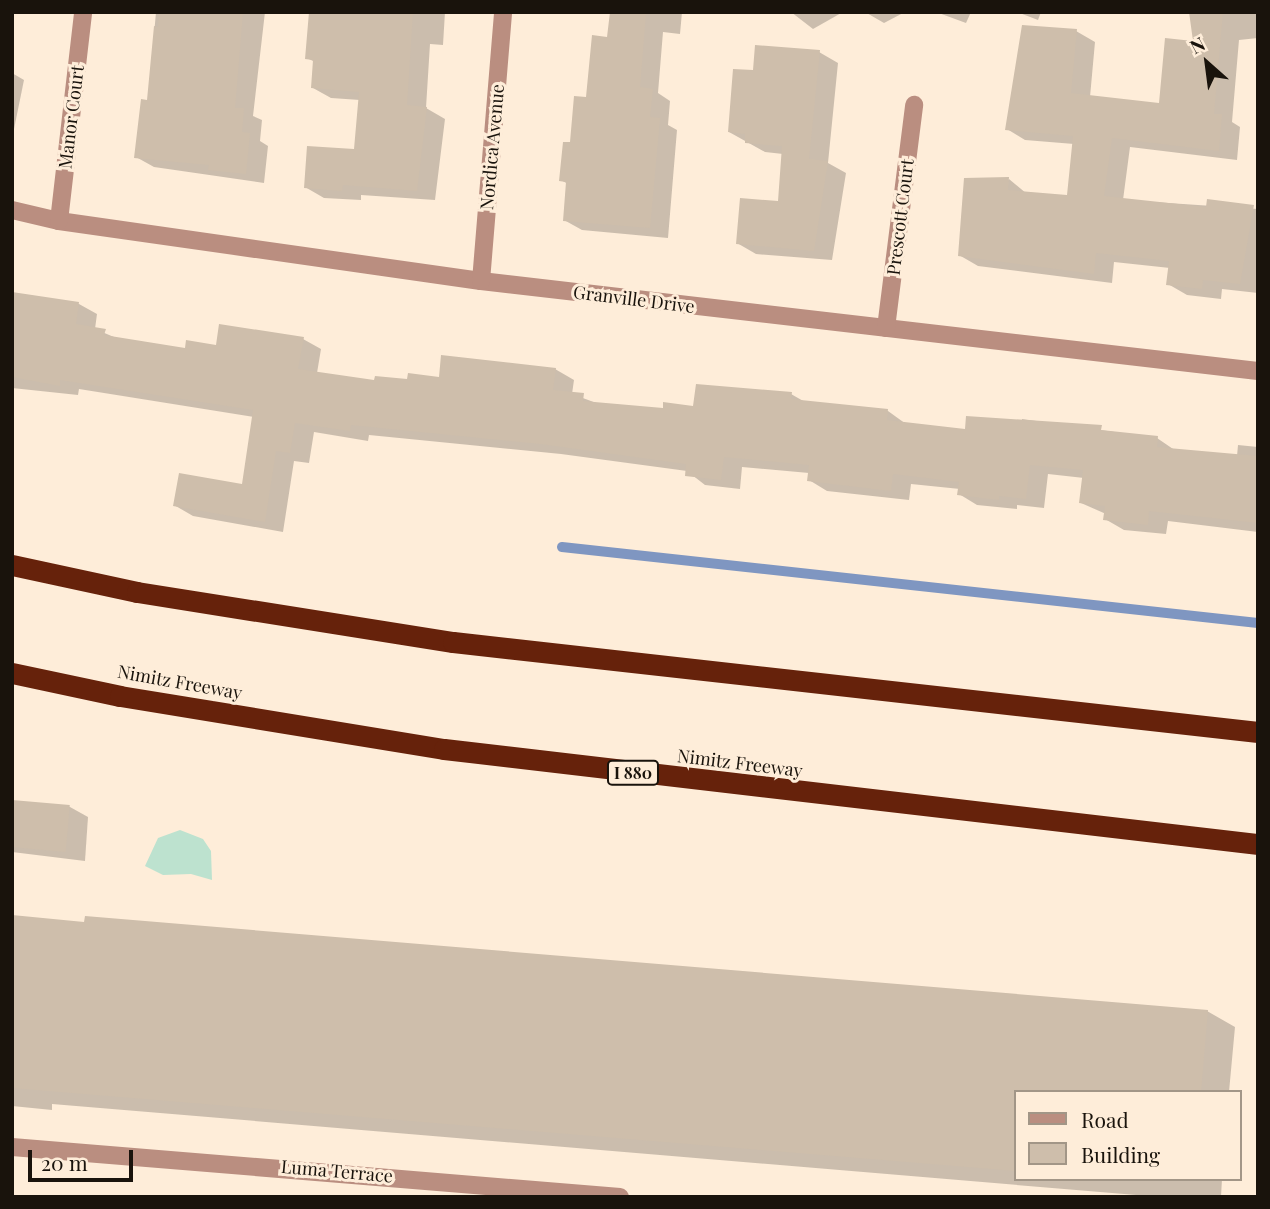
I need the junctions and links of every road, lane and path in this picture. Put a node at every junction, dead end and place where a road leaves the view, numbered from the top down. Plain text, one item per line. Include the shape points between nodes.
1 (83, 12) edge
2 (503, 12) edge
3 (914, 105) dead end
4 (12, 210) edge
5 (59, 221) junction
6 (481, 281) junction
7 (886, 328) junction
8 (1258, 371) edge
9 (12, 565) edge
10 (12, 673) edge
11 (1258, 732) edge
12 (1258, 844) edge
13 (12, 1147) edge
14 (620, 1197) edge

1 - 5 street, Manor Court
2 - 6 street, Nordica Avenue
3 - 7 street, Prescott Court
4 - 5 street, Granville Drive
5 - 6 street, Granville Drive
6 - 7 street, Granville Drive
7 - 8 street, Granville Drive
9 - 11 highway via 137,592 453,642
10 - 12 highway, Nimitz Freeway / I 880 via 444,749
13 - 14 street, Luma Terrace

